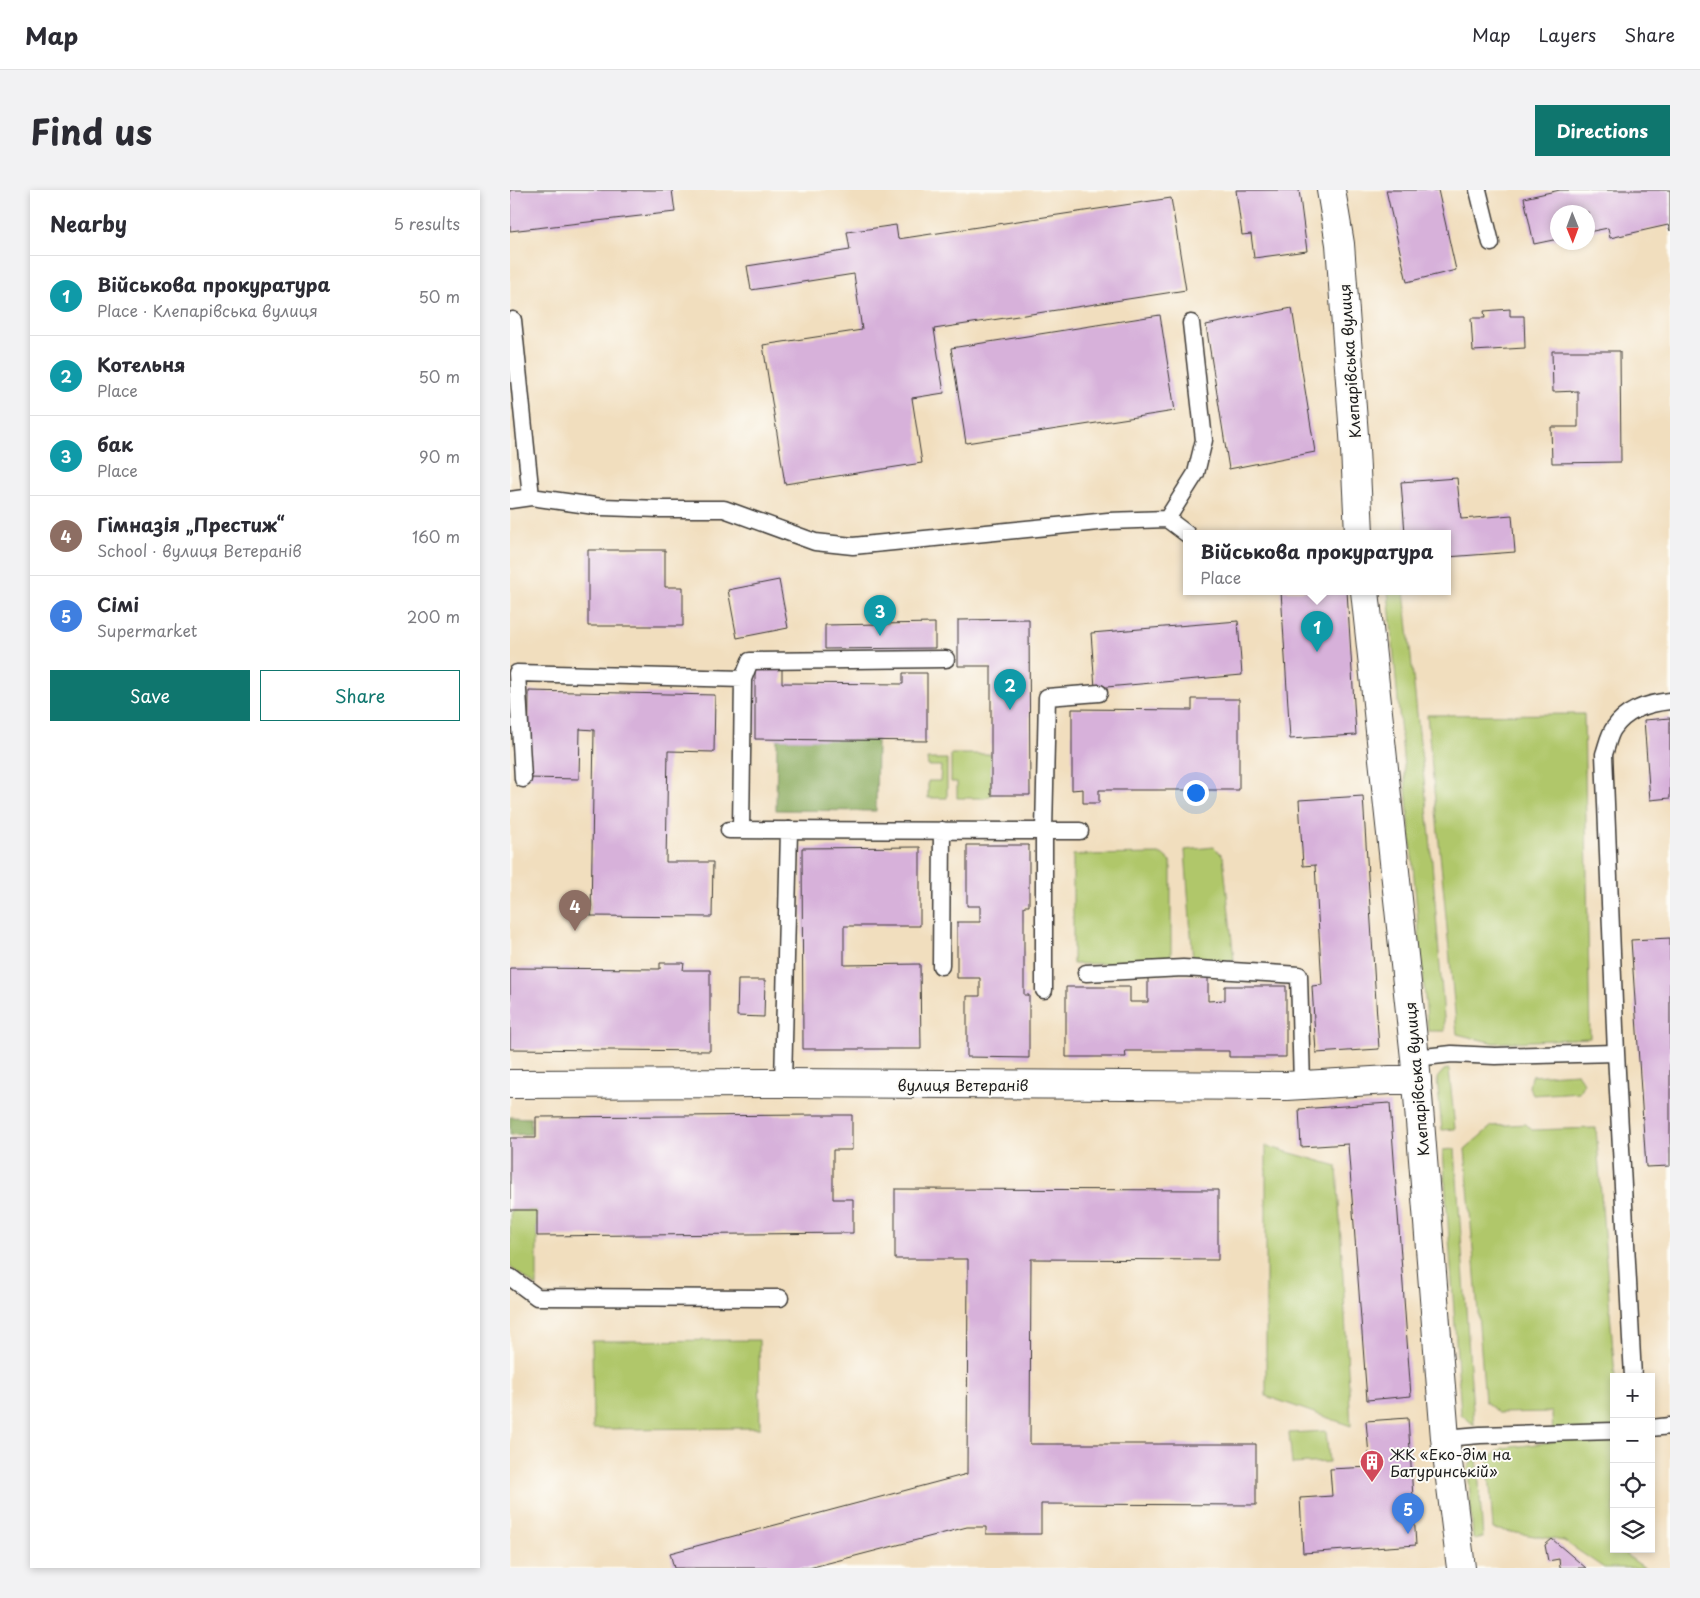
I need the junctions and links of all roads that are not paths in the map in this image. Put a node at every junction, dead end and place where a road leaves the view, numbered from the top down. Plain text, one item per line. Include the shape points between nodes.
1 (1331, 190) edge
2 (1478, 190) edge
3 (1491, 243) dead end
4 (513, 320) dead end
5 (1191, 323) dead end
6 (531, 497) junction
7 (510, 500) edge
8 (1167, 519) junction
9 (1359, 530) edge
10 (1183, 531) edge
11 (1365, 595) edge
12 (946, 659) dead end
13 (743, 679) junction
14 (1099, 693) dead end
15 (1670, 701) edge
16 (523, 779) dead end
17 (789, 830) junction
18 (942, 830) junction
19 (1044, 831) junction
20 (1080, 831) dead end
21 (941, 966) dead end
22 (1086, 973) dead end
23 (1044, 990) dead end
24 (1616, 1053) junction
25 (1416, 1069) junction
26 (783, 1082) junction
27 (510, 1084) edge
28 (1302, 1085) junction
29 (510, 1278) edge
30 (780, 1298) dead end
31 (1634, 1373) edge
32 (1670, 1426) edge
33 (1655, 1428) edge
34 (1610, 1431) edge
35 (1446, 1438) junction
36 (1461, 1568) edge

1 - 9 main road, Клепарівська вулиця via 1340,244
2 - 3 lane
4 - 6 lane
5 - 8 lane via 1204,440 1196,473
6 - 7 lane
6 - 8 lane via 602,507 724,509 815,542 853,546 1108,521
8 - 10 lane
11 - 25 main road, Клепарівська вулиця
12 - 13 lane via 750,661
13 - 16 lane via 517,673
13 - 17 lane via 735,830
14 - 19 lane via 1047,697
15 - 24 lane via 1655,702 1631,711 1613,728 1604,754
17 - 18 lane
17 - 26 lane
18 - 19 lane
18 - 21 lane
19 - 20 lane
19 - 23 lane
22 - 28 lane via 1183,968 1299,975
24 - 25 lane via 1452,1054
24 - 31 lane
25 - 28 main road, вулиця Ветеранів via 1390,1080
25 - 35 main road, Клепарівська вулиця
26 - 27 main road, вулиця Ветеранів
26 - 28 main road, вулиця Ветеранів
29 - 30 lane via 537,1297
32 - 33 lane
34 - 35 lane
35 - 36 main road, Клепарівська вулиця

